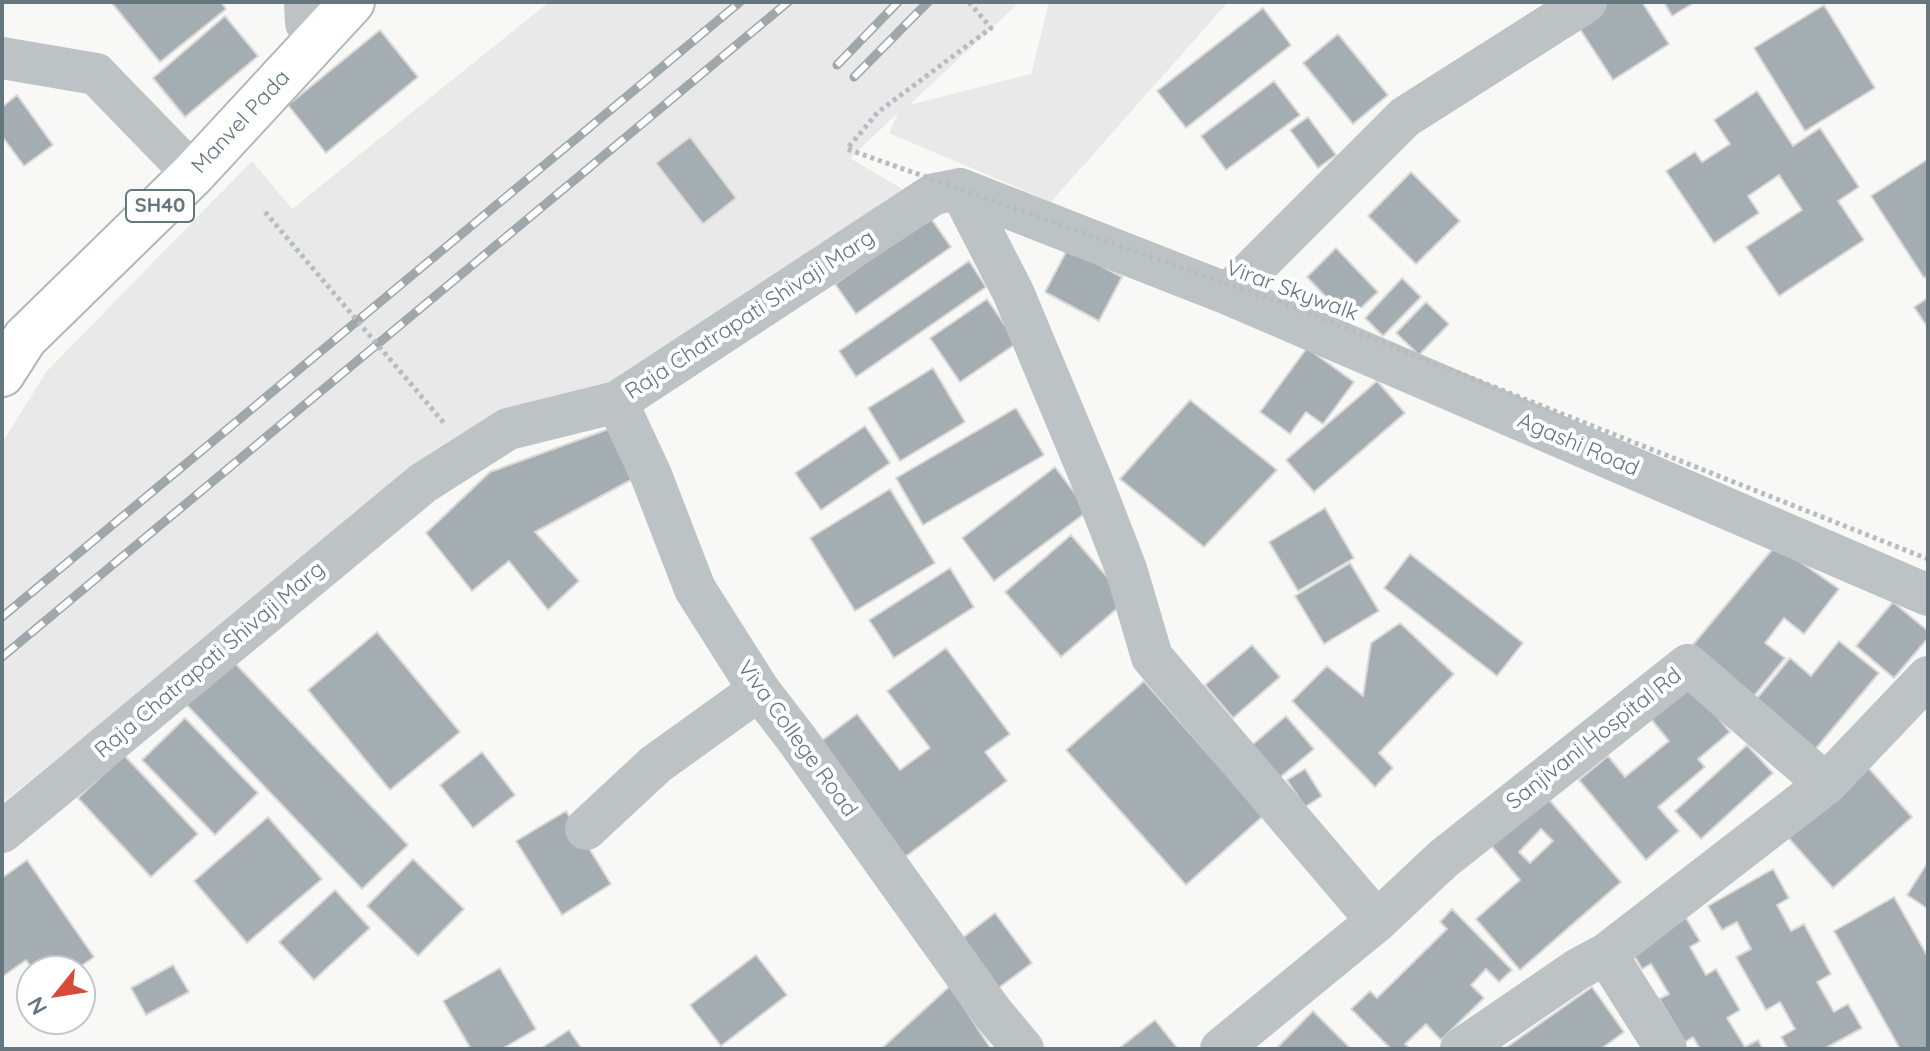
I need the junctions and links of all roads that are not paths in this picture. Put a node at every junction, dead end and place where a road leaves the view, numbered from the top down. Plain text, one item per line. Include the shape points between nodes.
1 (352, 2) edge
2 (1586, 2) edge
3 (312, 20) edge
4 (2, 58) edge
5 (193, 174) junction
6 (960, 189) junction
7 (1228, 294) junction
8 (14, 338) edge
9 (2, 374) edge
10 (617, 402) junction
11 (1928, 595) edge
12 (1928, 677) edge
13 (759, 690) junction
14 (1826, 784) junction
15 (586, 829) dead end
16 (2, 832) edge
17 (1371, 913) junction
18 (1606, 954) junction
19 (1023, 1049) edge
20 (1221, 1049) edge
21 (1461, 1049) edge
22 (1666, 1049) edge

1 - 3 main road, Manvel Pada
2 - 7 street via 1405,117
3 - 5 main road, Manvel Pada / SH40
4 - 5 street via 96,74
5 - 8 main road, Manvel Pada / SH40
6 - 7 street
6 - 10 street, Raja Chatrapati Shivaji Marg via 934,194
6 - 17 street via 1013,292 1090,476 1152,657
7 - 11 street, Agashi Road
8 - 9 main road, Manvel Pada / SH40
10 - 13 street, Viva College Road via 695,589
10 - 16 street, Raja Chatrapati Shivaji Marg via 508,429 423,483
12 - 14 street
13 - 15 street via 656,764
13 - 19 street, Viva College Road
14 - 17 street, Sanjivani Hospital Rd via 1688,665
14 - 18 street
17 - 20 street
18 - 21 street
18 - 22 street

